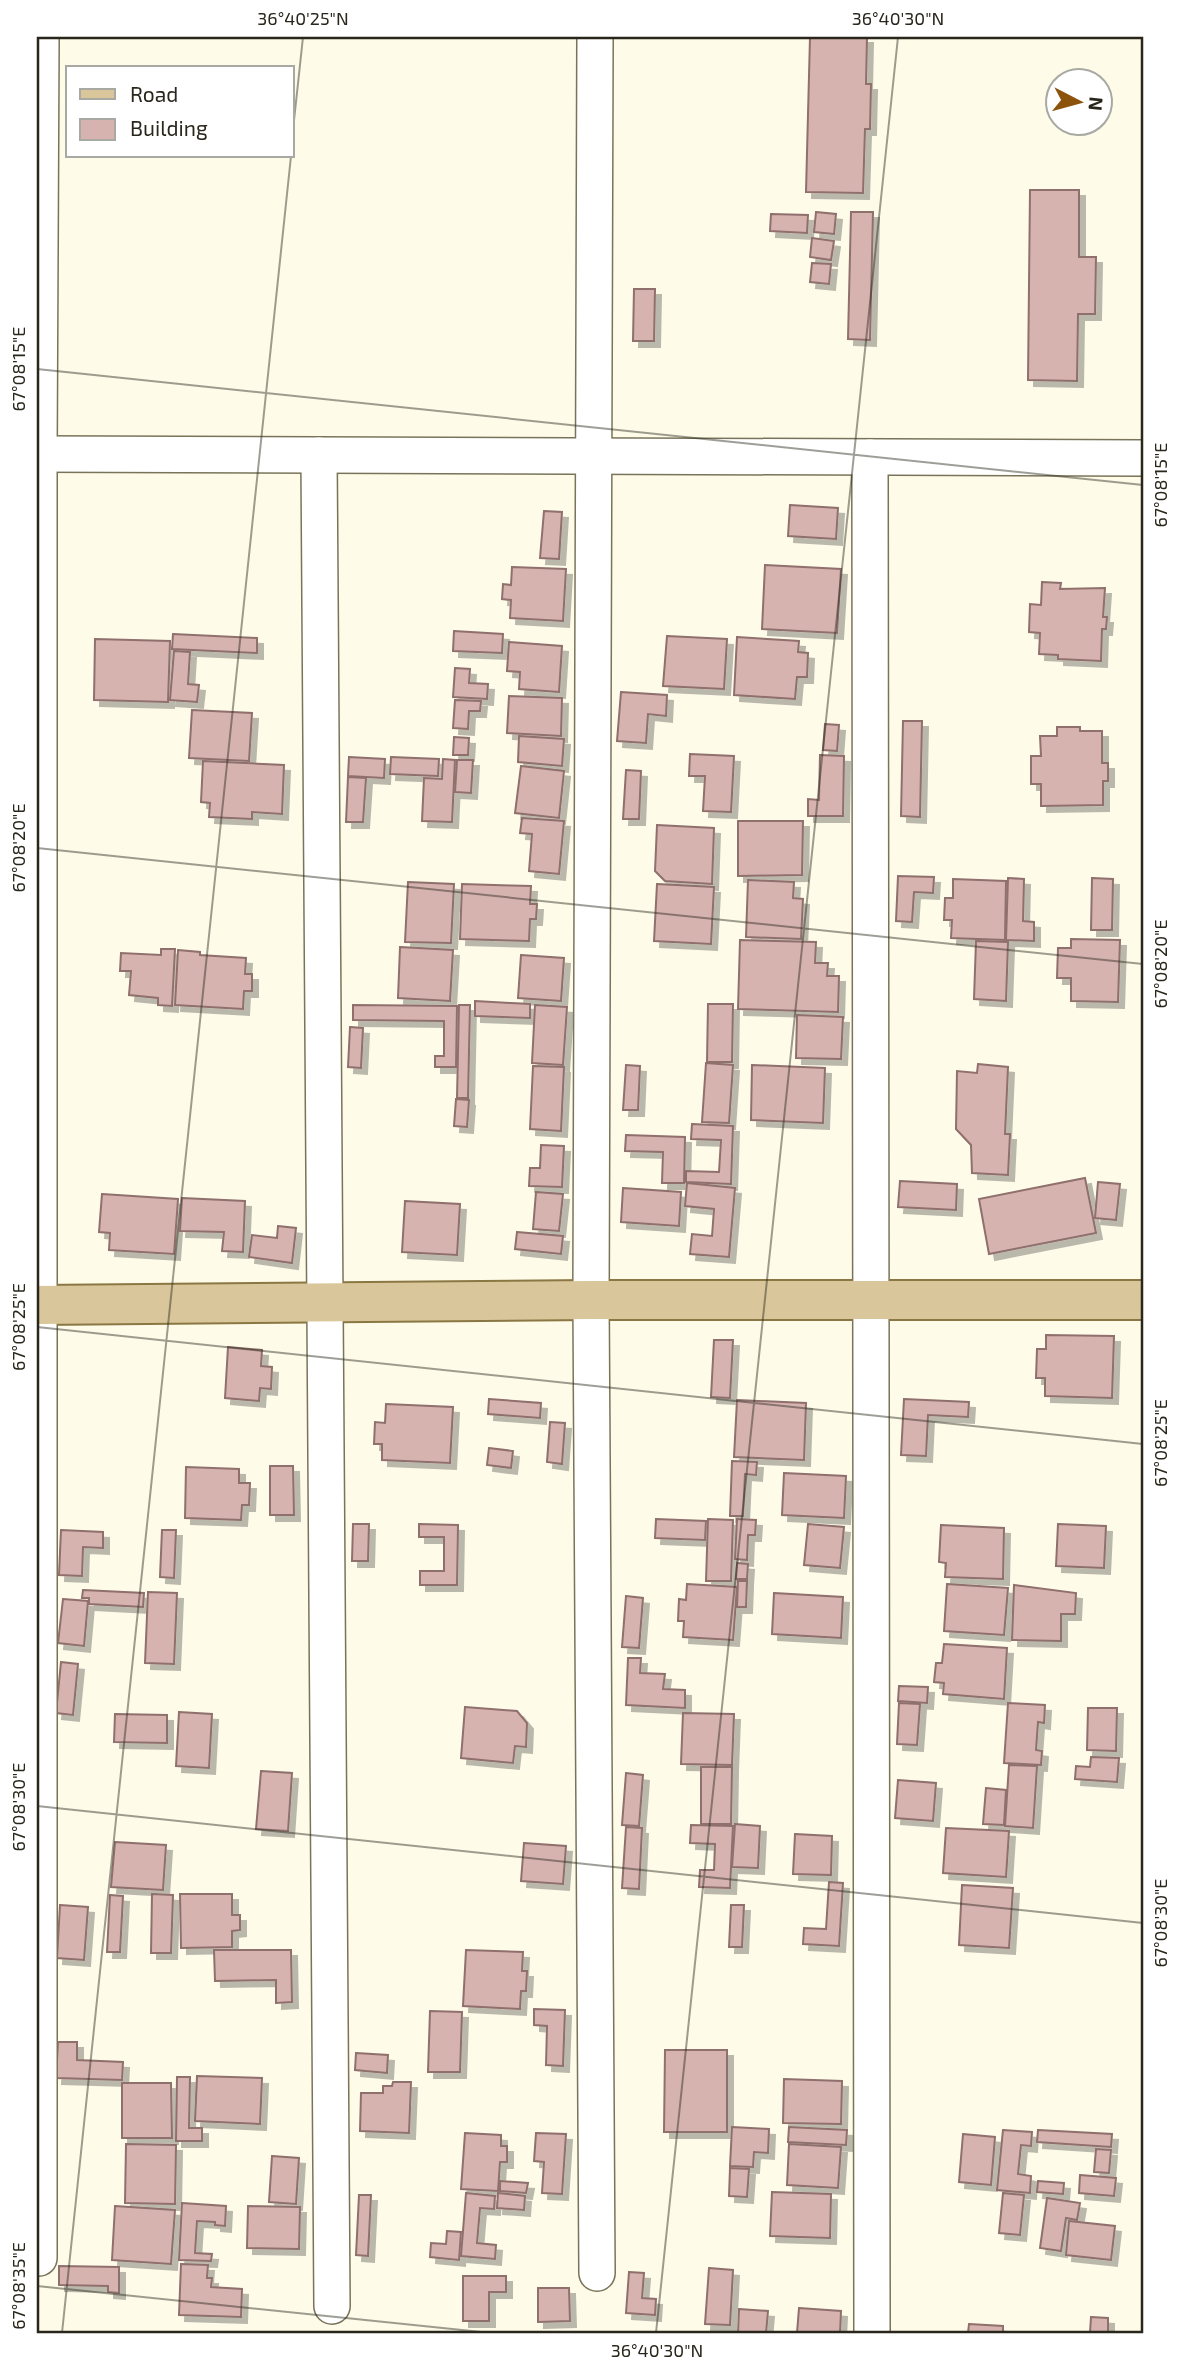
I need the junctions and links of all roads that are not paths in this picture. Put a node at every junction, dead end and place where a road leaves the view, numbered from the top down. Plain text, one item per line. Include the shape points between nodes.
1 (41, 37) edge
2 (594, 37) edge
3 (38, 454) edge
4 (318, 455) junction
5 (593, 456) junction
6 (870, 457) junction
7 (1143, 458) edge
8 (591, 1300) junction
9 (871, 1300) junction
10 (1143, 1300) edge
11 (326, 1303) junction
12 (37, 1305) edge
13 (39, 2258) dead end
14 (597, 2273) dead end
15 (332, 2306) dead end
16 (872, 2333) edge

1 - 3 street
2 - 5 street
3 - 4 street
3 - 12 street
4 - 5 street
4 - 11 street
5 - 6 street
5 - 8 street
6 - 7 street
6 - 9 street
8 - 9 main road
8 - 11 main road
8 - 14 street
9 - 10 main road
9 - 16 street
11 - 12 main road
11 - 15 street
12 - 13 street

